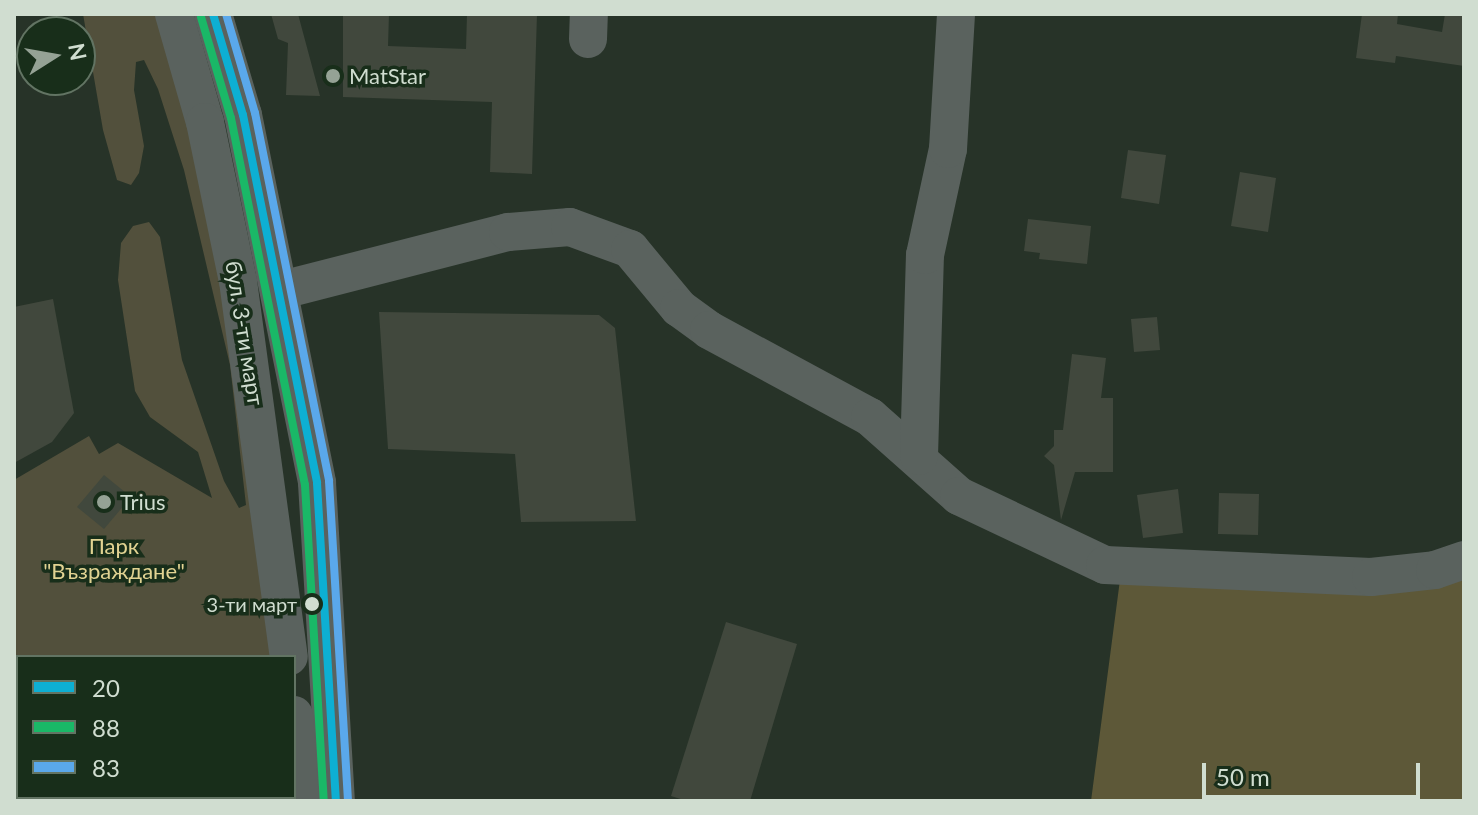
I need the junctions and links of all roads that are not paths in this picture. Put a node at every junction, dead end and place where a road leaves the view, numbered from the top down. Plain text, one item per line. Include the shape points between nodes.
1 (174, 14) edge
2 (213, 14) edge
3 (956, 14) edge
4 (282, 290) junction
5 (919, 456) junction
6 (1464, 560) edge
7 (289, 655) edge
8 (296, 744) edge
9 (300, 801) edge
10 (336, 801) edge

1 - 7 street, бул. 3-ти март via 205,122 238,281
2 - 4 street, бул. 3-ти март via 243,115
3 - 5 street via 948,149 925,255
4 - 5 street via 508,232 570,227 630,249 679,308 709,330 870,417
4 - 10 street, бул. 3-ти март via 317,483
5 - 6 street via 959,496 1105,565 1371,577 1435,570
8 - 9 street

